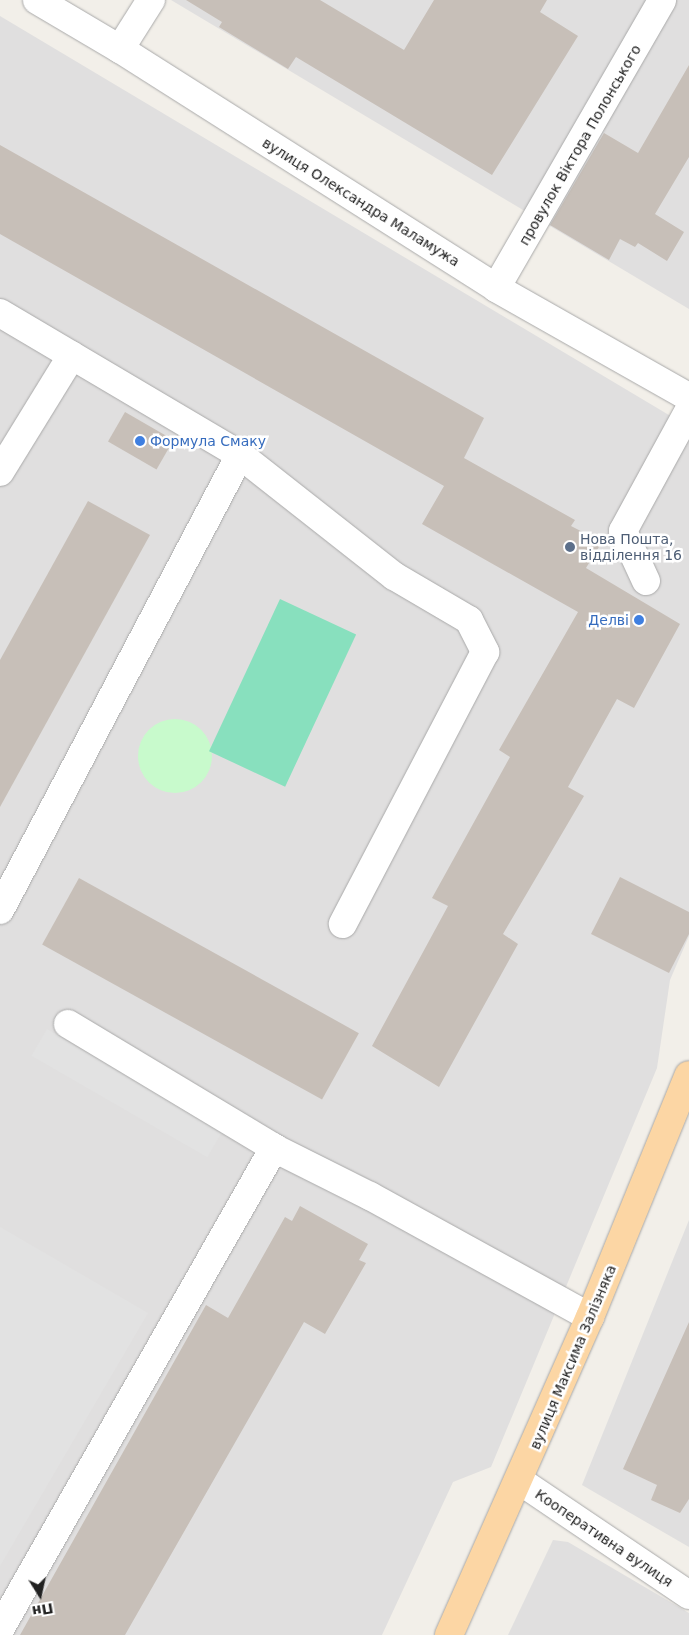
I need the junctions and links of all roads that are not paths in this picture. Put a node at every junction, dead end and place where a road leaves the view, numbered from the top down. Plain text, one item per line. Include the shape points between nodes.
1 (37, 0) edge
2 (152, 0) edge
3 (662, 0) edge
4 (120, 49) junction
5 (496, 288) junction
6 (0, 313) edge
7 (72, 355) junction
8 (689, 397) edge
9 (689, 410) edge
10 (240, 455) junction
11 (0, 472) edge
12 (646, 581) dead end
13 (0, 910) edge
14 (343, 924) dead end
15 (68, 1024) dead end
16 (689, 1075) edge
17 (274, 1148) junction
18 (590, 1318) junction
19 (520, 1481) junction
20 (689, 1595) edge
21 (0, 1629) edge
22 (449, 1635) edge

1 - 4 street, вулиця Олександра Маламужа
2 - 4 street
3 - 5 street, провулок Віктора Полонського
4 - 5 street, вулиця Олександра Маламужа
5 - 8 street, вулиця Олександра Маламужа
6 - 7 street
7 - 10 street
7 - 11 street
9 - 12 street via 622,531
10 - 13 street
10 - 14 street via 394,576 469,620 484,652
15 - 17 street
16 - 18 main road, вулиця Максима Залізняка
17 - 18 street via 370,1196
17 - 21 street
18 - 19 main road, вулиця Максима Залізняка
19 - 20 street, Кооперативна вулиця
19 - 22 main road, вулиця Максима Залізняка

